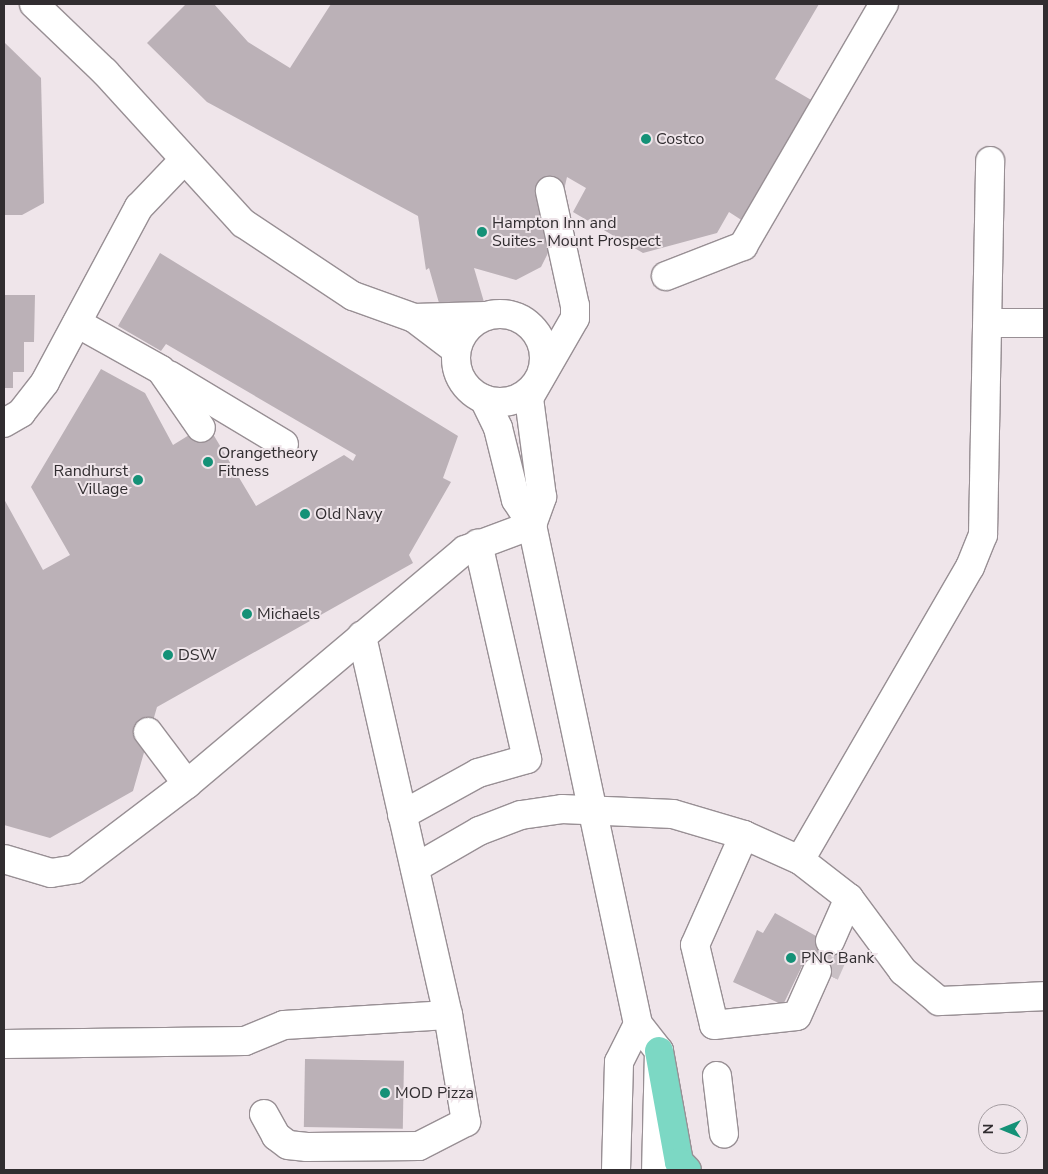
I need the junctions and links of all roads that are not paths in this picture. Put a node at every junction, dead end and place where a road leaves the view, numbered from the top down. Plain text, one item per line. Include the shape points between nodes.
1 (34, 4) edge
2 (884, 4) edge
3 (183, 161) junction
4 (990, 161) dead end
5 (550, 191) dead end
6 (666, 276) dead end
7 (486, 316) junction
8 (414, 318) junction
9 (77, 323) junction
10 (988, 323) junction
11 (1044, 324) edge
12 (456, 350) junction
13 (161, 370) junction
14 (540, 376) junction
15 (484, 399) junction
16 (4, 423) edge
17 (201, 428) dead end
18 (284, 444) dead end
19 (532, 525) junction
20 (478, 544) junction
21 (362, 636) junction
22 (148, 732) dead end
23 (187, 784) junction
24 (594, 812) junction
25 (402, 816) junction
26 (744, 835) junction
27 (4, 859) edge
28 (800, 860) junction
29 (414, 868) junction
30 (849, 898) junction
31 (831, 939) tunnel mouth
32 (816, 973) tunnel mouth
33 (1044, 996) edge
34 (448, 1015) junction
35 (638, 1024) junction
36 (4, 1044) edge
37 (659, 1051) junction
38 (717, 1076) dead end
39 (264, 1114) dead end
40 (724, 1134) dead end
41 (616, 1170) edge
42 (656, 1170) edge
43 (687, 1170) edge

1 - 3 lane via 105,72
2 - 6 lane via 743,246
3 - 8 lane via 243,223 353,296
3 - 9 lane via 139,206
4 - 10 lane
5 - 14 lane via 575,306 574,318
7 - 8 lane
7 - 12 lane via 467,329
7 - 14 lane via 500,314 527,324 542,348
8 - 12 lane
9 - 13 lane
9 - 16 lane via 46,382 20,413
10 - 11 lane
10 - 28 lane via 983,535 970,567
12 - 15 lane via 459,374
13 - 17 lane
13 - 18 lane
14 - 15 lane via 522,396 503,401
14 - 19 lane via 529,398 542,497
15 - 19 lane via 498,428 516,500
19 - 20 lane
19 - 24 lane
20 - 21 lane via 465,550
20 - 25 lane via 527,759 478,773
21 - 23 lane
21 - 25 lane
22 - 23 lane
23 - 27 lane via 75,869 51,873
24 - 26 lane via 673,814
24 - 29 lane via 562,809 521,815 479,831
24 - 35 lane
25 - 29 lane
26 - 28 lane
26 - 32 lane via 695,945 714,1025 797,1016
28 - 30 lane
29 - 34 lane
30 - 31 lane
30 - 33 lane via 903,971 940,1001
34 - 36 lane via 284,1025 246,1041
34 - 39 lane via 466,1122 419,1146 307,1147 288,1145 276,1136
35 - 37 lane
35 - 41 lane via 620,1062
37 - 42 lane
37 - 43 main road via 679,1162
38 - 40 lane

